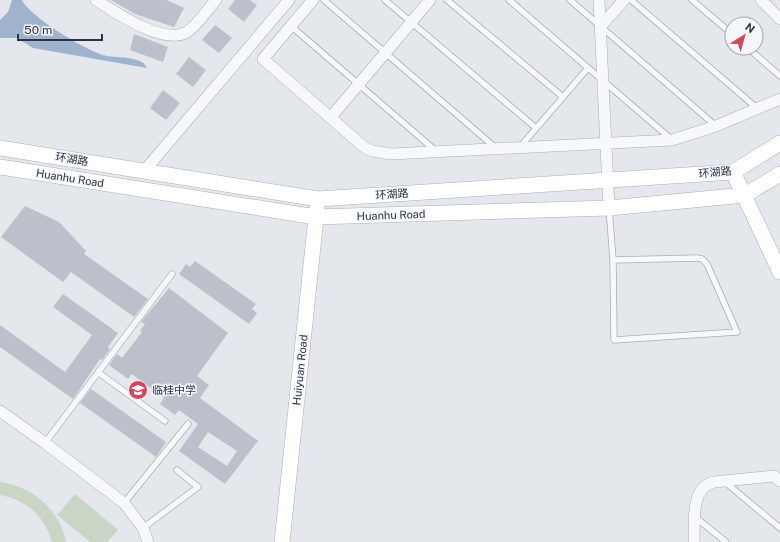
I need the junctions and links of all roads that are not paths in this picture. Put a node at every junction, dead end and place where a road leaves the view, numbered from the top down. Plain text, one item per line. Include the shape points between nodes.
1 (96, 0) edge
2 (216, 0) edge
3 (289, 0) edge
4 (313, 0) edge
5 (324, 0) edge
6 (385, 0) edge
7 (430, 0) edge
8 (447, 0) edge
9 (509, 0) edge
10 (570, 0) edge
11 (599, 0) edge
12 (624, 0) edge
13 (631, 0) edge
14 (692, 0) edge
15 (760, 0) edge
16 (780, 18) edge
17 (411, 22) junction
18 (291, 26) junction
19 (601, 26) junction
20 (724, 27) edge
21 (386, 52) junction
22 (757, 56) edge
23 (588, 68) junction
24 (780, 76) edge
25 (604, 81) junction
26 (359, 84) junction
27 (563, 97) junction
28 (780, 98) edge
29 (758, 109) junction
30 (331, 117) junction
31 (716, 126) junction
32 (536, 128) junction
33 (672, 140) junction
34 (606, 143) junction
35 (780, 144) edge
36 (0, 148) edge
37 (519, 149) junction
38 (499, 150) junction
39 (437, 153) junction
40 (0, 167) edge
41 (145, 170) junction
42 (733, 172) junction
43 (780, 174) edge
44 (608, 180) junction
45 (745, 195) junction
46 (318, 199) junction
47 (609, 208) junction
48 (316, 217) junction
49 (613, 260) junction
50 (780, 272) edge
51 (172, 274) dead end
52 (99, 373) junction
53 (0, 411) edge
54 (165, 421) dead end
55 (188, 424) dead end
56 (46, 443) junction
57 (177, 470) dead end
58 (780, 481) edge
59 (725, 482) junction
60 (124, 503) junction
61 (695, 517) junction
62 (143, 528) junction
63 (780, 528) edge
64 (148, 542) edge
65 (282, 542) edge
66 (694, 542) edge
67 (726, 542) edge

1 - 2 street via 138,25 162,34 175,35 184,34 191,29
3 - 41 street
4 - 18 street
5 - 21 lane
6 - 17 lane
7 - 17 street
8 - 27 lane
9 - 23 lane
10 - 19 lane
11 - 19 street
12 - 19 street
13 - 29 lane
14 - 20 lane
15 - 16 street
17 - 21 street
17 - 32 lane
18 - 26 lane
18 - 30 street via 263,59
19 - 25 street
19 - 31 lane
21 - 26 street
21 - 38 lane
22 - 24 lane
23 - 25 lane
23 - 27 lane
25 - 33 lane
25 - 34 street
26 - 30 street
26 - 39 lane
27 - 32 lane
28 - 29 street
29 - 31 street
30 - 39 street via 364,147 372,151 391,154
31 - 33 street
32 - 37 lane
33 - 34 street
34 - 37 street
34 - 44 street
35 - 42 main road, 环湖路
36 - 41 main road, 环湖路
37 - 38 street
38 - 39 street
40 - 48 main road, Huanhu Road
41 - 46 main road, 环湖路
42 - 44 main road, 环湖路
42 - 45 main road
43 - 45 main road, Huanhu Road
44 - 46 main road, 环湖路
44 - 47 street
45 - 47 main road, Huanhu Road
45 - 50 main road
46 - 48 main road, Huiyuan Road
47 - 48 main road, Huanhu Road
47 - 49 lane
48 - 65 main road, Huiyuan Road
49 - 49 lane via 702,259 707,264 737,332 614,340
51 - 52 lane
52 - 54 lane
52 - 56 lane
53 - 56 street
55 - 60 lane
56 - 60 street
57 - 62 lane via 198,488
58 - 59 street via 774,476
59 - 61 street via 709,483 702,488 696,502
59 - 63 lane
60 - 62 street
61 - 66 street
61 - 67 lane
62 - 64 street

